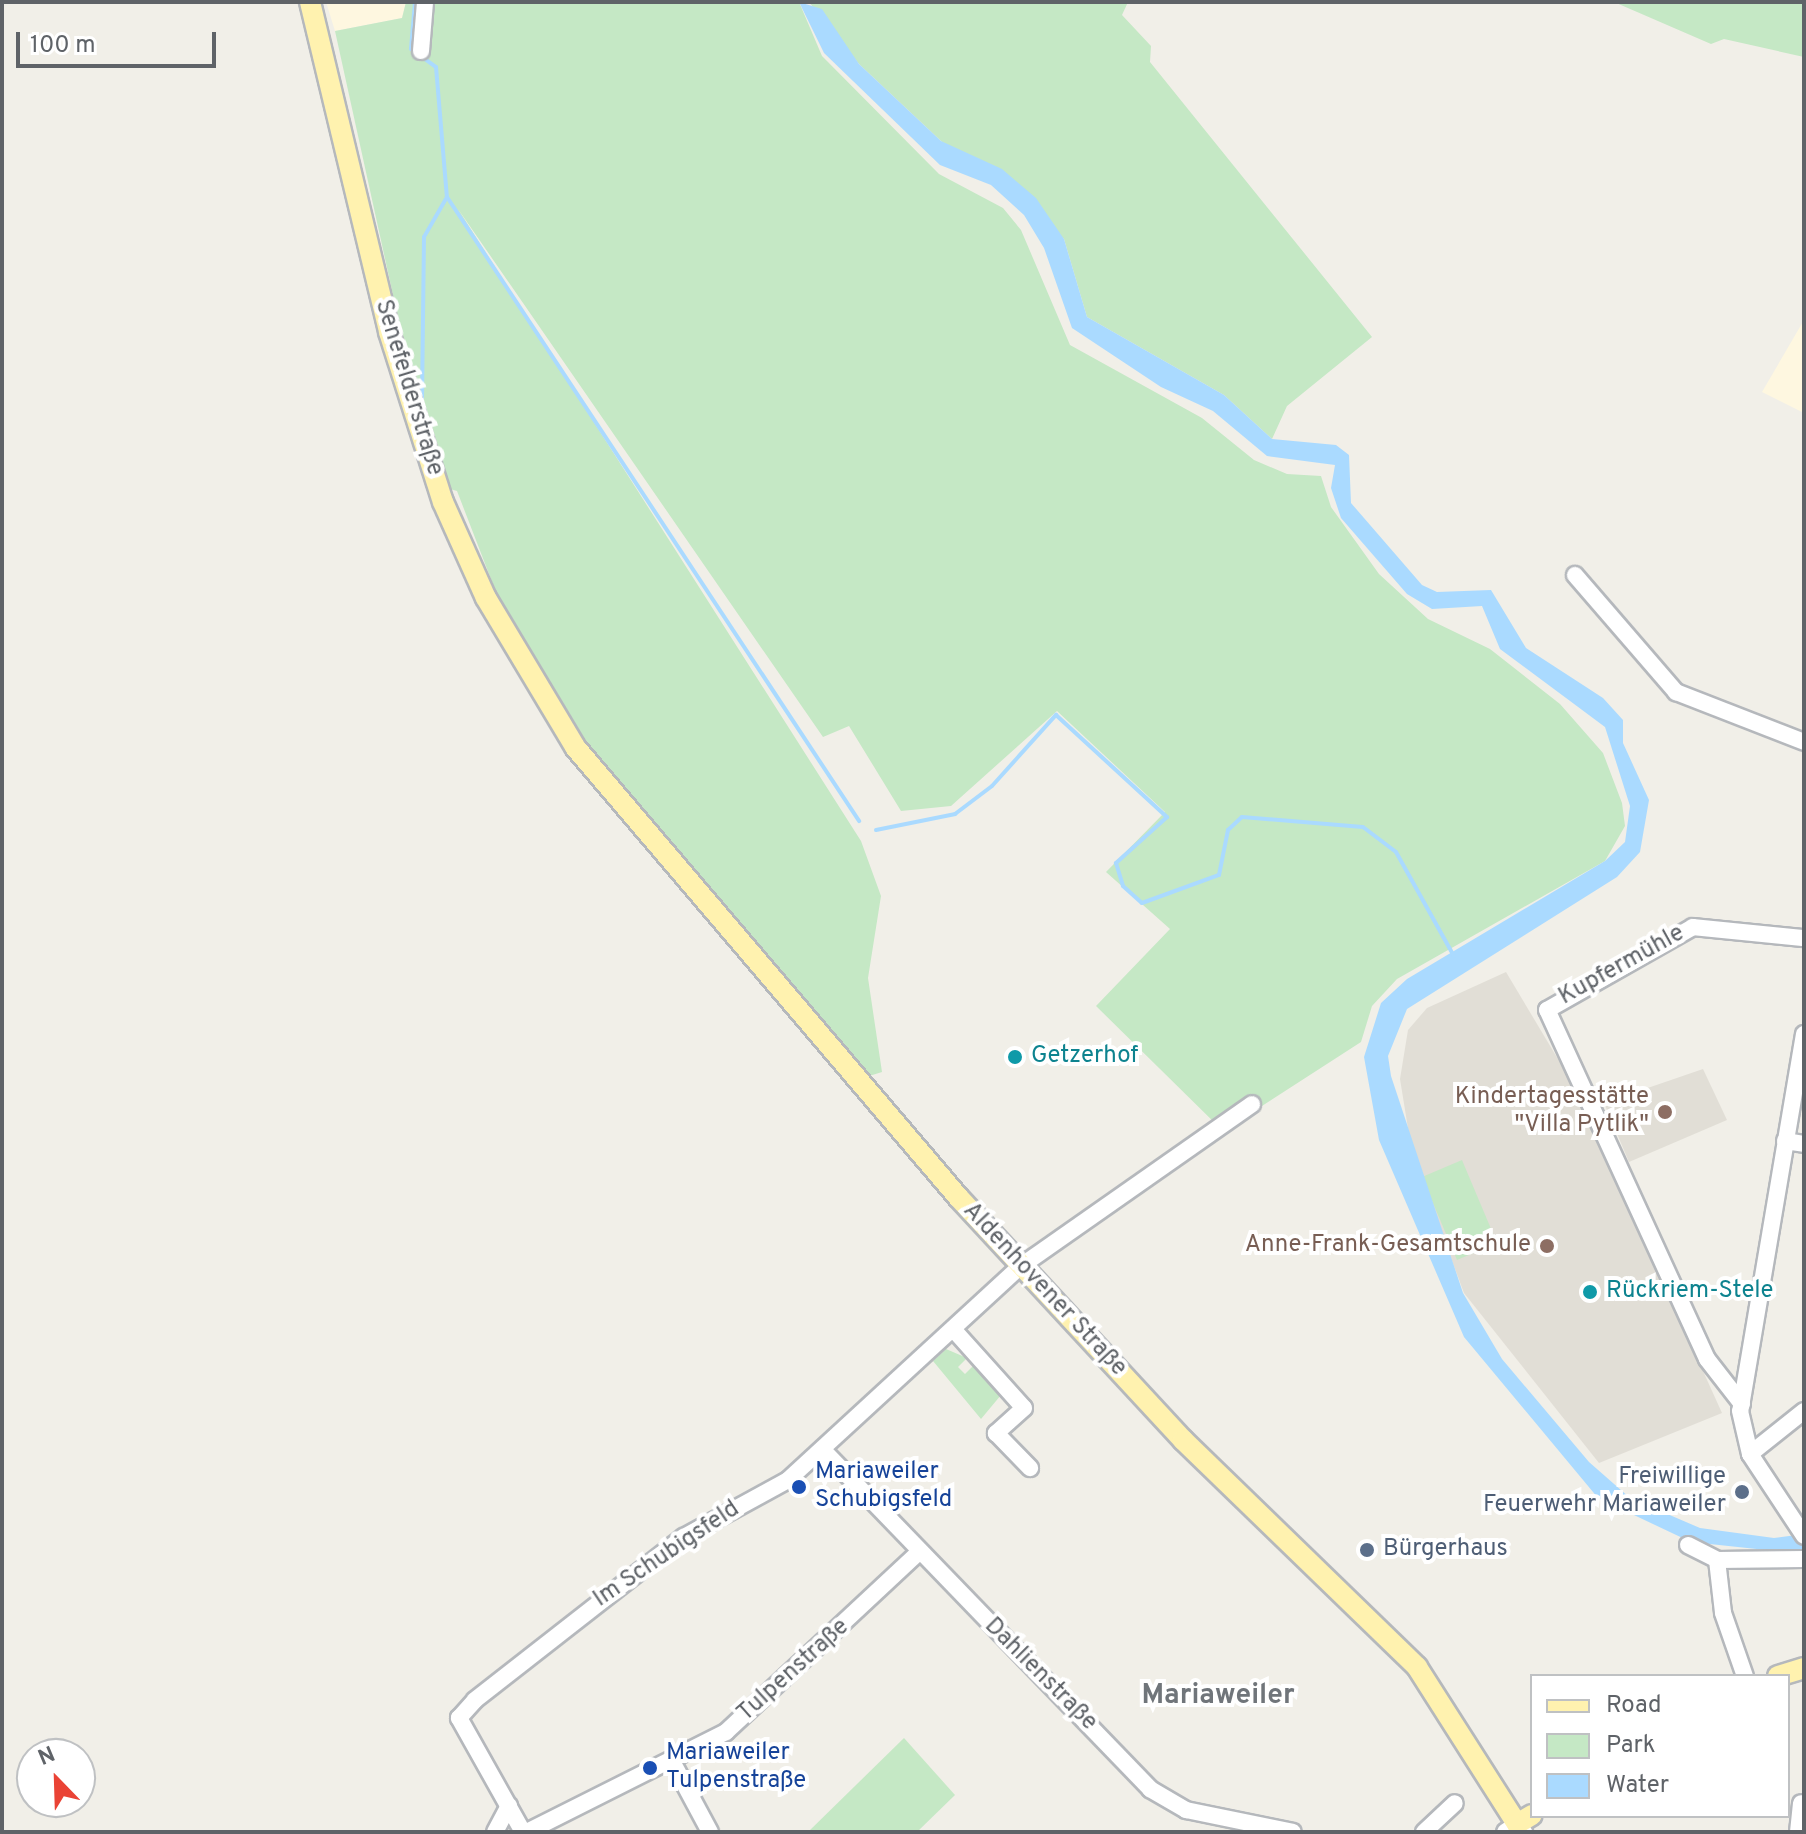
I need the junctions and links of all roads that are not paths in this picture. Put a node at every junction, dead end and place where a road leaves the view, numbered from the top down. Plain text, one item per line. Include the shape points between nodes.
1 (310, 2) edge
2 (425, 2) edge
3 (421, 51) dead end
4 (1575, 575) dead end
5 (1804, 742) edge
6 (575, 747) joint
7 (1804, 938) edge
8 (1804, 1034) edge
9 (1252, 1104) dead end
10 (1785, 1141) junction
11 (1804, 1144) edge
12 (1021, 1266) junction
13 (953, 1329) junction
14 (1742, 1404) junction
15 (1804, 1411) edge
16 (824, 1451) junction
17 (1750, 1454) junction
18 (1030, 1468) dead end
19 (1803, 1534) edge
20 (1688, 1545) dead end
21 (919, 1552) junction
22 (1804, 1559) edge
23 (1717, 1560) junction
24 (1804, 1668) edge
25 (1744, 1674) edge
26 (1784, 1674) edge
27 (673, 1763) junction
28 (1455, 1803) dead end
29 (1798, 1803) edge
30 (509, 1806) junction
31 (1520, 1826) edge
32 (495, 1832) edge
33 (525, 1832) edge
34 (710, 1832) edge
35 (1293, 1832) edge
36 (1424, 1832) edge
37 (1798, 1832) edge

1 - 6 main road, Senefelderstraße via 389,332 443,502 486,598
2 - 3 street
4 - 5 street via 1676,692
6 - 12 main road, Aldenhovener Straße via 682,881
7 - 14 street, Kupfermühle via 1693,927 1547,1010 1707,1359
8 - 10 street
9 - 12 street, Im Schubigsfeld
10 - 11 street
10 - 14 street
12 - 13 street, Im Schubigsfeld
12 - 31 main road, Aldenhovener Straße via 1183,1440 1417,1667
13 - 16 street, Im Schubigsfeld
13 - 18 street via 1024,1408 996,1433
14 - 17 street
15 - 17 street
16 - 21 street, Dahlienstraße
16 - 30 street, Im Schubigsfeld via 636,1572 459,1718
17 - 19 street
20 - 23 street
21 - 27 street, Tulpenstraße via 726,1732
21 - 35 street, Dahlienstraße via 1150,1789 1186,1810
22 - 23 street
23 - 25 street via 1723,1613
24 - 26 main road
27 - 33 street, Tulpenstraße
27 - 34 street
28 - 36 street
29 - 37 street
30 - 32 street
30 - 33 street

